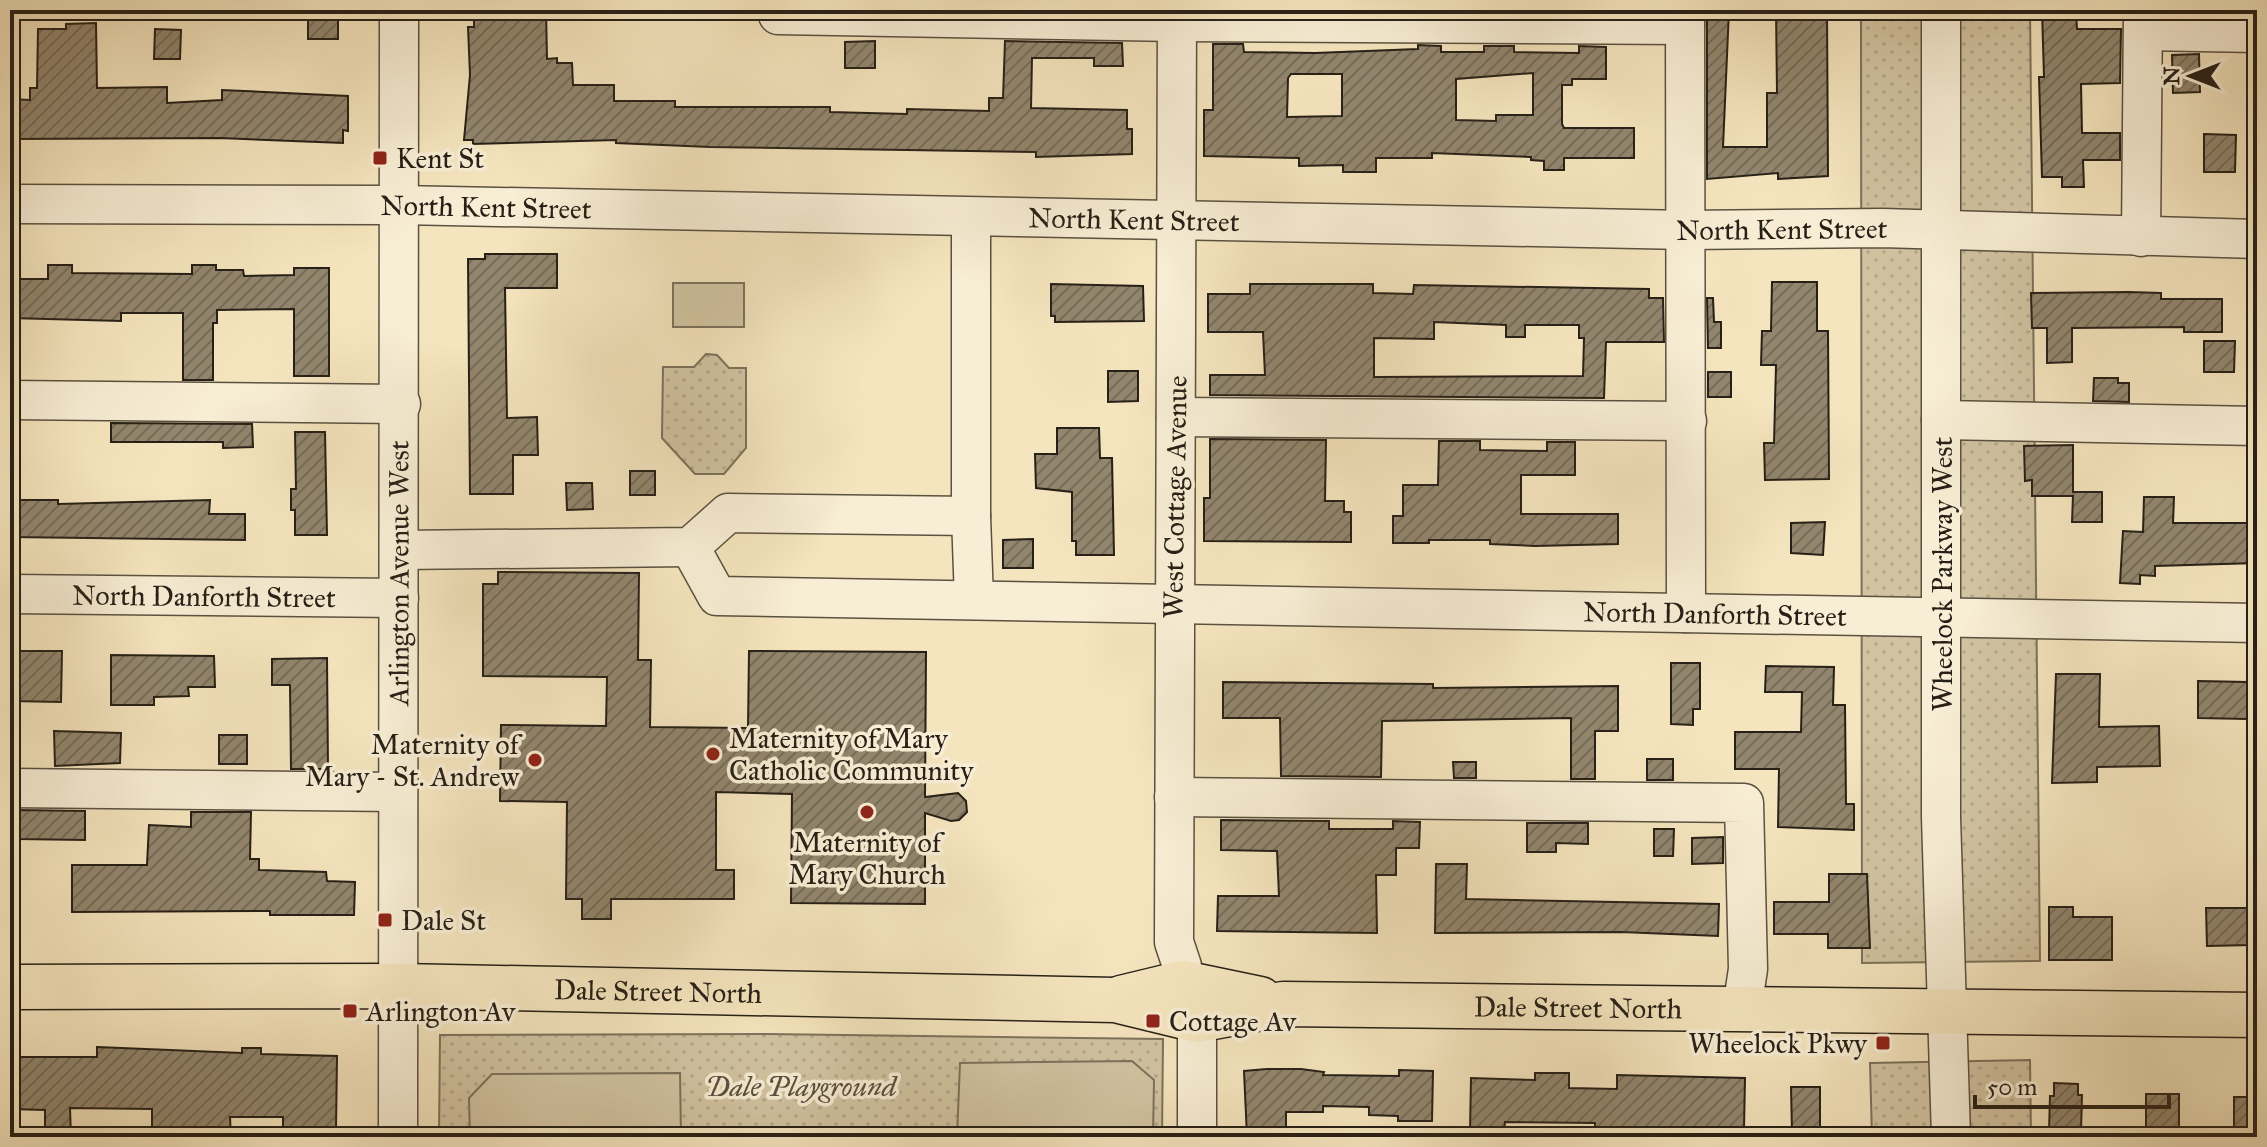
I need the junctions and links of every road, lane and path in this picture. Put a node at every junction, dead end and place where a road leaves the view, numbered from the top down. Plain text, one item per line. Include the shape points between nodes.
1 (399, 10) edge
2 (1941, 10) edge
3 (778, 15) dead end
4 (1177, 16) edge
5 (1685, 17) edge
6 (2143, 21) edge
7 (2257, 33) edge
8 (10, 204) edge
9 (399, 205) junction
10 (971, 219) junction
11 (1178, 223) junction
12 (1687, 230) junction
13 (1940, 230) junction
14 (2141, 237) junction
15 (2257, 239) edge
16 (10, 400) edge
17 (401, 404) junction
18 (1176, 417) junction
19 (1941, 420) junction
20 (1687, 421) junction
21 (2257, 426) edge
22 (971, 516) junction
23 (690, 547) junction
24 (399, 550) junction
25 (10, 594) edge
26 (399, 598) junction
27 (974, 600) junction
28 (1173, 602) junction
29 (1686, 613) junction
30 (1942, 618) junction
31 (2257, 623) edge
32 (10, 788) edge
33 (397, 792) junction
34 (1174, 797) junction
35 (400, 986) junction
36 (10, 987) edge
37 (1190, 1001) junction
38 (1742, 1009) junction
39 (1946, 1012) junction
40 (2257, 1015) edge
41 (398, 1137) edge
42 (1197, 1137) edge
43 (1951, 1137) edge

1 - 9 street, Arlington Avenue West
2 - 13 street, Wheelock Parkway West
3 - 4 street
4 - 5 street
4 - 11 street, West Cottage Avenue
5 - 12 street
6 - 7 street
6 - 14 street
8 - 9 street, North Kent Street
9 - 10 street, North Kent Street
9 - 17 street, Arlington Avenue West
10 - 11 street, North Kent Street
10 - 22 street
11 - 12 street, North Kent Street
11 - 18 street, West Cottage Avenue
12 - 13 street, North Kent Street
12 - 20 street
13 - 14 street, North Kent Street
13 - 19 street, Wheelock Parkway West
14 - 15 street, North Kent Street
16 - 17 street
17 - 24 street, Arlington Avenue West
18 - 20 street
18 - 28 street, West Cottage Avenue
19 - 21 street
19 - 30 street, Wheelock Parkway West
20 - 29 street
22 - 23 street via 728,513
22 - 27 street
23 - 24 street
23 - 27 street, North Danforth Street via 717,596
24 - 26 street, Arlington Avenue West
25 - 26 street, North Danforth Street
26 - 33 street, Arlington Avenue West
27 - 28 street, North Danforth Street
28 - 29 street, North Danforth Street
28 - 34 street, West Cottage Avenue
29 - 30 street, North Danforth Street
30 - 31 street, North Danforth Street
30 - 39 street, Wheelock Parkway West
32 - 33 street
33 - 35 street, Arlington Avenue West
34 - 37 street, West Cottage Avenue via 1174,942
34 - 38 street via 1744,803 1748,969
35 - 36 main road, Dale Street North
35 - 37 main road, Dale Street North
35 - 41 street, Arlington Avenue West
37 - 38 main road, Dale Street North
37 - 42 street, West Cottage Avenue
38 - 39 main road, Dale Street North
39 - 40 main road, Dale Street North
39 - 43 street, Wheelock Parkway West

